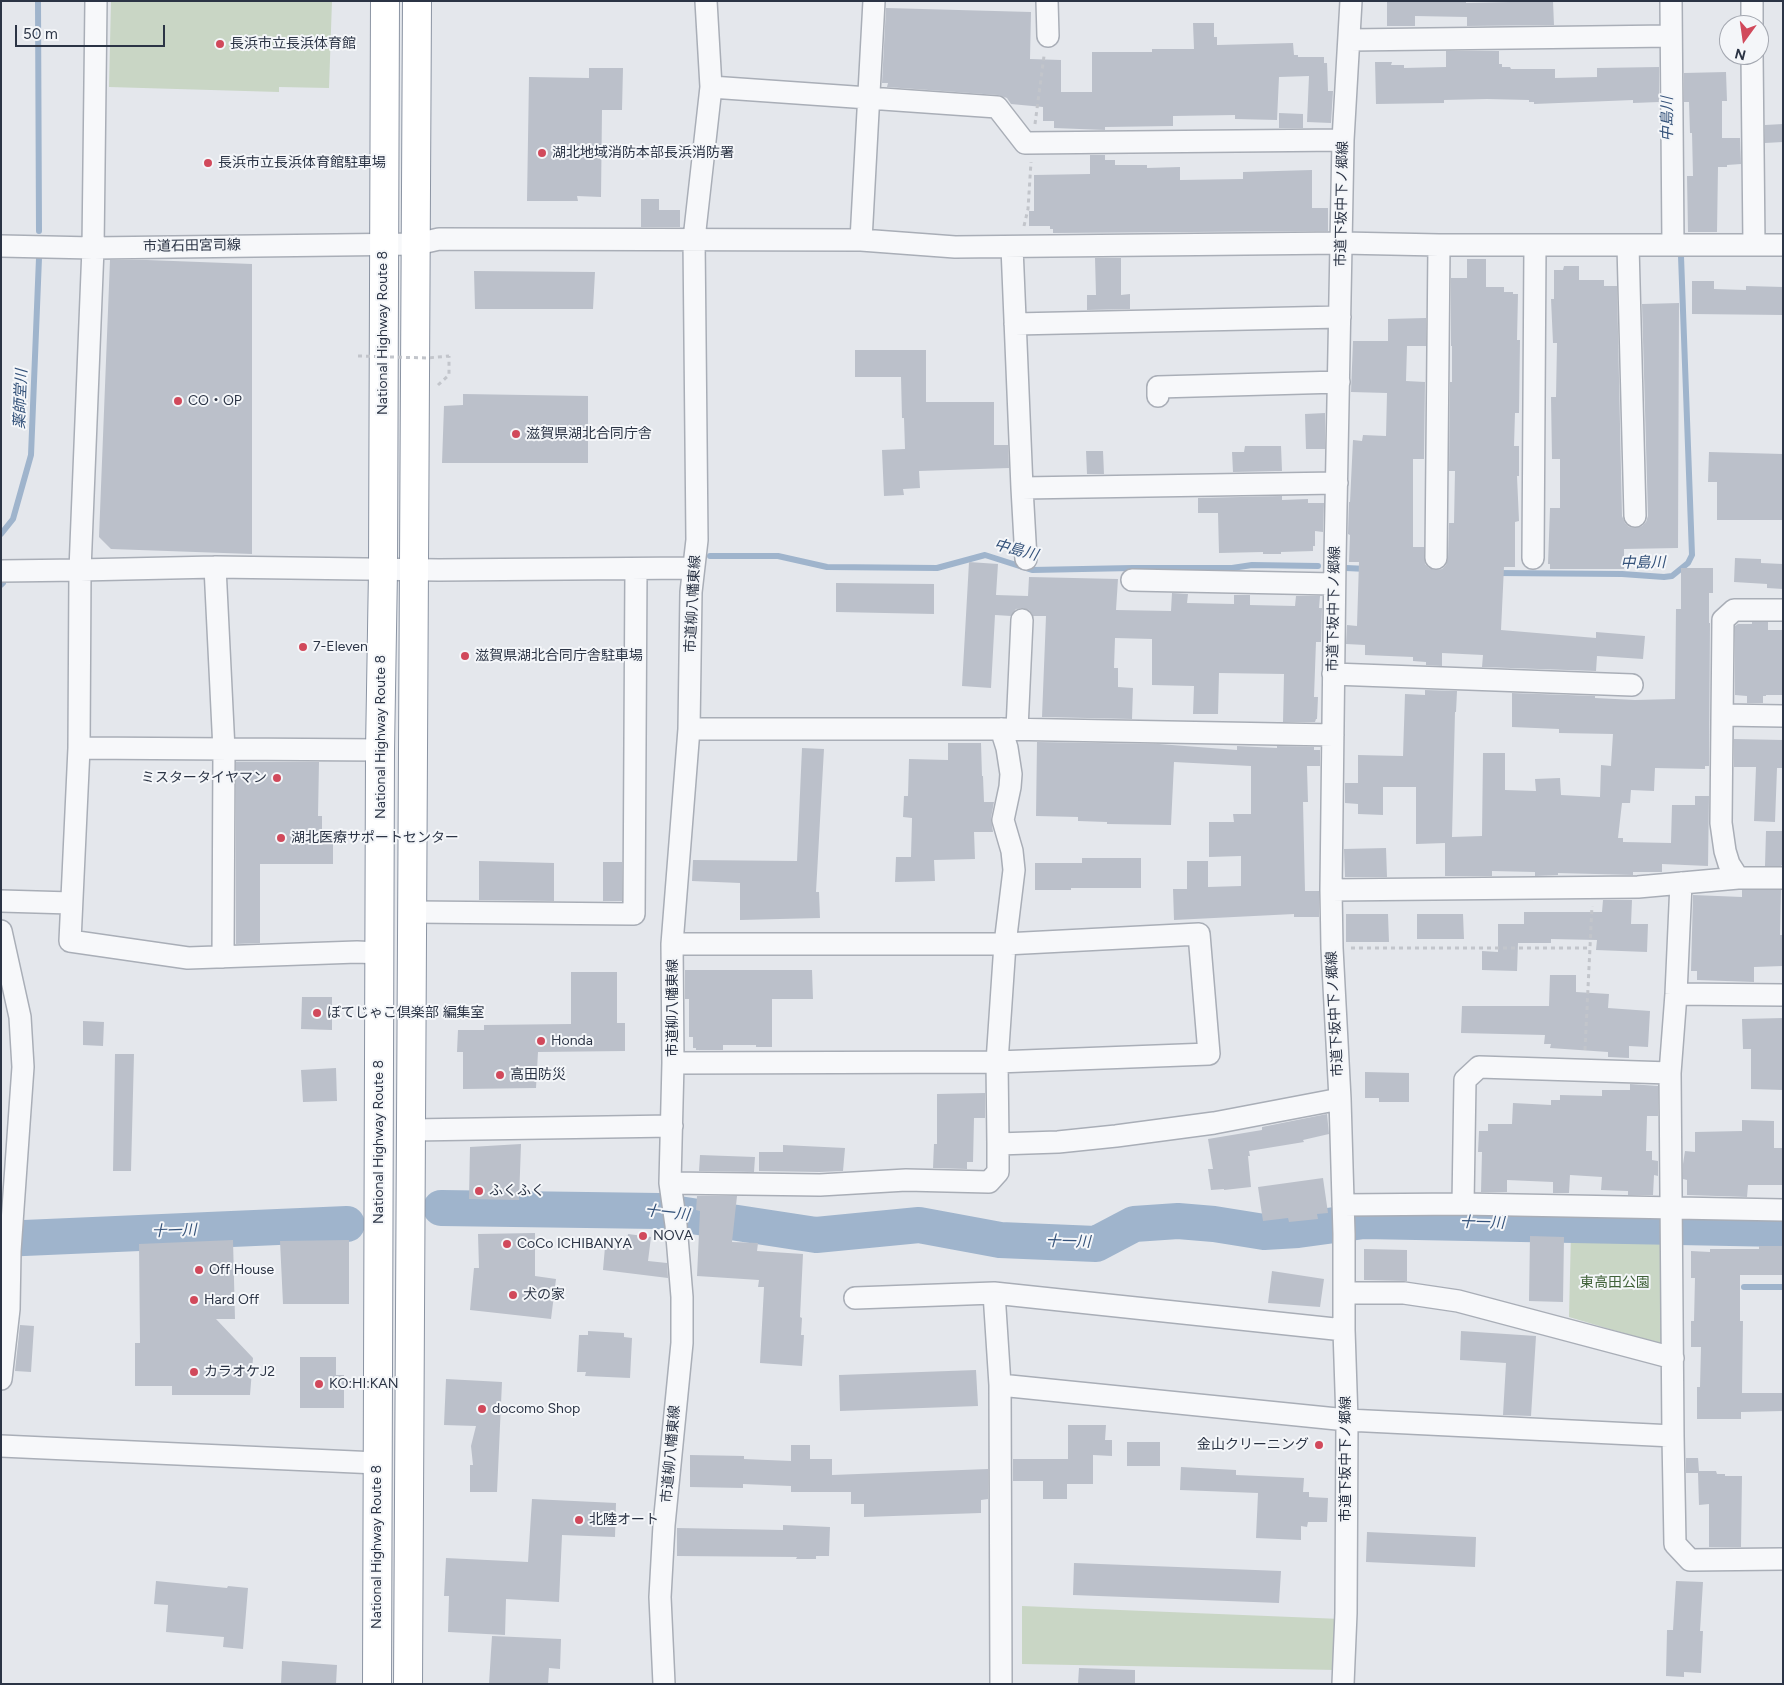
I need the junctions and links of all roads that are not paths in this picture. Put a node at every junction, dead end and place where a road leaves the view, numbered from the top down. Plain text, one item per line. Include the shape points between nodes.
1 (96, 1) edge
2 (385, 1) edge
3 (417, 1) edge
4 (706, 1) edge
5 (874, 1) edge
6 (1047, 1) edge
7 (1351, 1) edge
8 (1671, 1) edge
9 (1752, 1) edge
10 (1752, 15) edge
11 (1048, 36) dead end
12 (1671, 36) junction
13 (1350, 40) junction
14 (1752, 65) edge
15 (711, 86) junction
16 (868, 98) junction
17 (1343, 140) junction
18 (694, 239) junction
19 (861, 240) junction
20 (1342, 243) junction
21 (383, 244) junction
22 (417, 244) junction
23 (1439, 245) junction
24 (1535, 245) junction
25 (1628, 245) junction
26 (1674, 245) junction
27 (1754, 245) junction
28 (1783, 245) edge
29 (1, 246) edge
30 (1012, 247) junction
31 (93, 248) junction
32 (1340, 317) junction
33 (1015, 324) junction
34 (1339, 382) junction
35 (1158, 396) dead end
36 (1337, 483) junction
37 (1022, 488) junction
38 (1635, 516) dead end
39 (1436, 558) dead end
40 (1533, 558) dead end
41 (1026, 559) dead end
42 (215, 567) junction
43 (693, 568) junction
44 (636, 569) junction
45 (80, 570) junction
46 (383, 570) junction
47 (413, 570) junction
48 (1, 571) edge
49 (1335, 571) junction
50 (1132, 580) dead end
51 (1783, 610) edge
52 (1022, 620) dead end
53 (1333, 674) junction
54 (1632, 685) dead end
55 (1722, 716) junction
56 (1783, 716) edge
57 (689, 729) junction
58 (1009, 729) junction
59 (1333, 735) junction
60 (79, 748) junction
61 (224, 750) junction
62 (380, 750) junction
63 (1738, 878) junction
64 (1783, 878) edge
65 (1681, 883) junction
66 (1332, 890) junction
67 (1, 901) edge
68 (71, 902) junction
69 (413, 912) junction
70 (1, 931) edge
71 (672, 944) junction
72 (1005, 944) junction
73 (380, 953) junction
74 (223, 956) junction
75 (1676, 994) junction
76 (1783, 995) edge
77 (998, 1062) junction
78 (673, 1063) junction
79 (1670, 1073) junction
80 (1340, 1099) junction
81 (672, 1126) junction
82 (412, 1130) junction
83 (998, 1144) junction
84 (670, 1183) junction
85 (1463, 1204) junction
86 (1783, 1210) edge
87 (1344, 1219) junction
88 (1672, 1220) junction
89 (994, 1292) junction
90 (1344, 1292) junction
91 (855, 1298) dead end
92 (1344, 1330) junction
93 (1673, 1358) junction
94 (1, 1379) edge
95 (1000, 1385) junction
96 (1347, 1420) junction
97 (1673, 1436) junction
98 (1, 1446) edge
99 (377, 1463) junction
100 (1783, 1559) edge
101 (377, 1684) edge
102 (408, 1684) edge
103 (664, 1684) edge
104 (1001, 1684) edge
105 (1343, 1684) edge

1 - 31 street
2 - 21 highway, National Highway Route 8
3 - 22 highway
4 - 15 street, 市道柳八幡東線
5 - 16 street
6 - 11 street
7 - 13 street, 市道下坂中下ノ郷線
8 - 12 street
9 - 10 street
12 - 13 street
12 - 26 street
13 - 17 street, 市道下坂中下ノ郷線
14 - 27 street
15 - 16 street
15 - 18 street, 市道柳八幡東線
16 - 17 street via 997,107 1025,143
16 - 19 street
17 - 20 street, 市道下坂中下ノ郷線
18 - 19 street, 市道石田宮司線
18 - 22 street, 市道石田宮司線 via 439,239
18 - 43 street, 市道柳八幡東線 via 697,540
19 - 30 street, 市道石田宮司線 via 955,247
20 - 23 street, 市道石田宮司線
20 - 30 street, 市道石田宮司線
20 - 32 street, 市道下坂中下ノ郷線
21 - 22 street, 市道石田宮司線
21 - 31 street, 市道石田宮司線
21 - 46 highway, National Highway Route 8
22 - 47 highway
23 - 24 street, 市道石田宮司線
23 - 39 street
24 - 25 street, 市道石田宮司線
24 - 40 street
25 - 26 street, 市道石田宮司線
25 - 38 street
26 - 27 street, 市道石田宮司線
27 - 28 street, 市道石田宮司線
29 - 31 street, 市道石田宮司線
30 - 33 street
31 - 45 street
32 - 33 street
32 - 34 street, 市道下坂中下ノ郷線
33 - 37 street
34 - 35 street via 1158,387
34 - 36 street, 市道下坂中下ノ郷線
36 - 37 street
36 - 49 street, 市道下坂中下ノ郷線
37 - 41 street
42 - 45 street
42 - 46 street
42 - 61 street
43 - 44 street
43 - 57 street, 市道柳八幡東線
44 - 47 street
44 - 69 street via 634,914
45 - 48 street
45 - 60 street
46 - 47 street
46 - 62 highway, National Highway Route 8
47 - 69 highway
49 - 50 street
49 - 53 street, 市道下坂中下ノ郷線
51 - 55 street via 1734,610 1723,620
52 - 58 street
53 - 54 street
53 - 59 street, 市道下坂中下ノ郷線
55 - 56 street
55 - 63 street via 1721,823 1725,851
57 - 58 street
57 - 71 street, 市道柳八幡東線
58 - 59 street
58 - 72 street via 1007,748 1011,774 1003,820 1014,870
59 - 66 street, 市道下坂中下ノ郷線
60 - 61 street
60 - 68 street
61 - 62 street
61 - 74 street
62 - 73 highway, National Highway Route 8
63 - 64 street
63 - 65 street
65 - 66 street via 1593,888
65 - 75 street
66 - 80 street, 市道下坂中下ノ郷線
67 - 68 street
68 - 74 street via 70,941 188,958
69 - 82 highway
70 - 94 street via 20,1017 23,1067 9,1309
71 - 72 street
71 - 78 street, 市道柳八幡東線
72 - 77 street
72 - 77 street via 1199,934 1208,1054
73 - 74 street
73 - 99 highway, National Highway Route 8
75 - 76 street
75 - 79 street
77 - 78 street
77 - 83 street
78 - 81 street, 市道柳八幡東線
79 - 85 street via 1479,1067 1465,1080
79 - 88 street
80 - 83 street via 1214,1123 1116,1136
80 - 87 street, 市道下坂中下ノ郷線
81 - 82 street
81 - 84 street, 市道柳八幡東線
82 - 102 highway
83 - 84 street via 998,1172 988,1182 906,1180 820,1186
84 - 103 street, 市道柳八幡東線 via 682,1297 682,1343 660,1597
85 - 87 street
85 - 88 street
86 - 88 street
87 - 90 street, 市道下坂中下ノ郷線
88 - 93 street
89 - 91 street
89 - 92 street
89 - 95 street
90 - 92 street, 市道下坂中下ノ郷線
90 - 93 street via 1404,1293 1458,1301
92 - 96 street, 市道下坂中下ノ郷線
93 - 97 street
95 - 96 street
95 - 104 street
96 - 97 street
96 - 105 street, 市道下坂中下ノ郷線
97 - 100 street via 1675,1544 1690,1560
98 - 99 street
99 - 101 highway, National Highway Route 8

